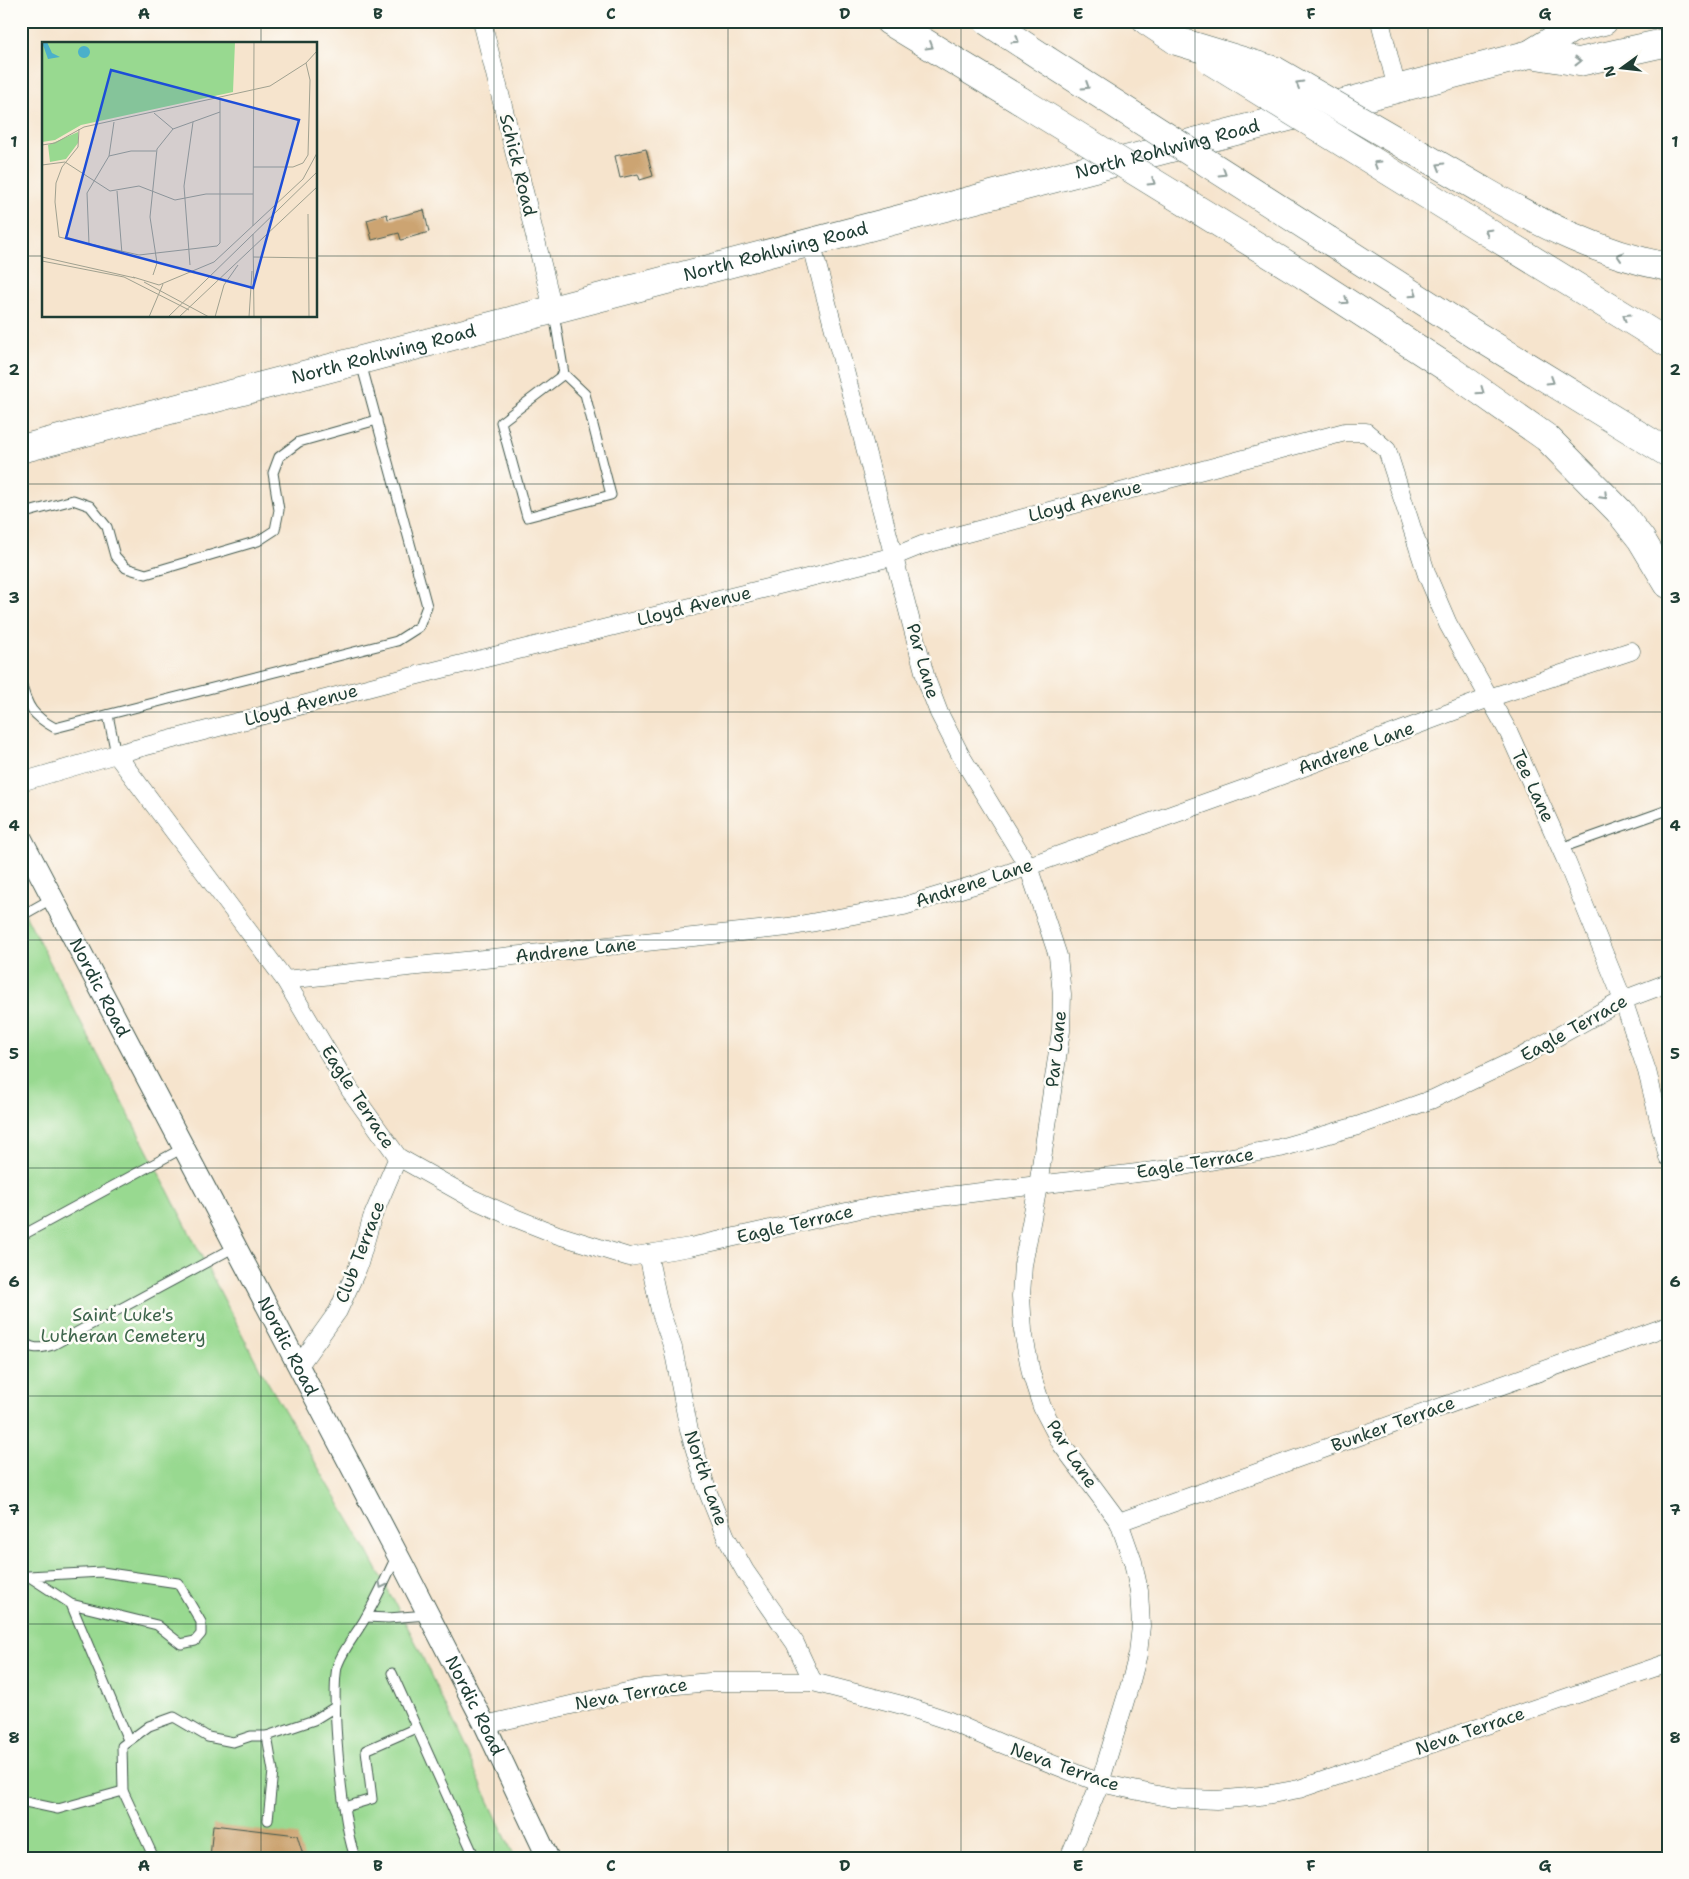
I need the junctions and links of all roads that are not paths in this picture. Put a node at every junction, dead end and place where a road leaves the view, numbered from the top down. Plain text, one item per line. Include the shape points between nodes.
1 (482, 21) edge
2 (889, 21) edge
3 (987, 21) edge
4 (1380, 21) edge
5 (1604, 21) edge
6 (1162, 32) edge
7 (1668, 42) edge
8 (1530, 54) junction
9 (1397, 89) junction
10 (811, 242) junction
11 (1668, 267) edge
12 (554, 309) junction
13 (1668, 343) edge
14 (360, 360) junction
15 (564, 374) junction
16 (377, 420) junction
17 (1366, 432) joint
18 (21, 449) edge
19 (1668, 453) edge
20 (21, 514) edge
21 (895, 556) junction
22 (1668, 584) edge
23 (1632, 652) dead end
24 (21, 682) edge
25 (1489, 698) junction
26 (108, 715) junction
27 (116, 754) junction
28 (21, 782) edge
29 (1668, 810) edge
30 (21, 838) edge
31 (1561, 848) junction
32 (1028, 866) junction
33 (53, 898) junction
34 (21, 916) edge
35 (285, 980) junction
36 (1668, 982) edge
37 (1623, 1000) junction
38 (183, 1148) junction
39 (1668, 1157) edge
40 (398, 1158) junction
41 (1038, 1186) junction
42 (21, 1236) edge
43 (235, 1247) junction
44 (648, 1254) junction
45 (1668, 1326) edge
46 (21, 1340) edge
47 (298, 1367) junction
48 (1119, 1522) junction
49 (398, 1554) junction
50 (25, 1575) edge
51 (71, 1604) junction
52 (429, 1615) junction
53 (366, 1617) junction
54 (1668, 1663) edge
55 (392, 1673) dead end
56 (813, 1682) junction
57 (335, 1707) junction
58 (485, 1725) junction
59 (416, 1728) junction
60 (267, 1736) junction
61 (128, 1740) junction
62 (1100, 1783) junction
63 (123, 1791) junction
64 (21, 1802) edge
65 (345, 1807) junction
66 (268, 1820) dead end
67 (354, 1857) edge
68 (154, 1858) edge
69 (475, 1858) edge
70 (548, 1858) edge
71 (1069, 1858) edge

1 - 12 street, Schick Road
2 -> 22 main road, bridge via 1304,275 1449,369 1547,438 1619,511 1641,539
3 -> 19 main road, bridge via 1476,335
4 - 9 street
5 - 8 main road, North Rohlwing Road via 1571,30
11 -> 6 main road, bridge via 1636,261 1589,245 1528,217 1276,71
13 -> 6 main road, bridge
8 -> 7 main road, North Rohlwing Road via 1579,62
8 - 9 main road, North Rohlwing Road
9 - 10 main road, North Rohlwing Road
10 - 12 main road, North Rohlwing Road
10 - 21 street, Par Lane
12 - 14 main road, North Rohlwing Road
12 - 15 lane
14 - 16 lane
14 - 18 main road, North Rohlwing Road
15 - 15 lane via 585,394 611,495 527,518 501,422
16 - 20 lane via 299,442 279,457 273,472 279,510 275,530 258,541 146,574 126,568 116,556 107,527 90,506 73,500
16 - 26 lane via 427,606 420,627 397,641
17 - 21 street, Lloyd Avenue via 1336,434 922,545
17 - 25 street, Tee Lane via 1387,450 1424,567 1448,624
21 - 27 street, Lloyd Avenue
21 - 32 street, Par Lane via 926,679 939,713 961,756
23 - 25 street, Andrene Lane
24 - 26 lane via 25,698 38,719 55,728
25 - 31 street, Tee Lane via 1509,733
25 - 32 street, Andrene Lane
26 - 27 lane
27 - 28 street, Lloyd Avenue
27 - 35 street, Eagle Terrace
29 - 31 lane
30 - 33 street, Nordic Road
31 - 37 street, Tee Lane
32 - 35 street, Andrene Lane via 904,906 788,927
32 - 41 street, Par Lane via 1058,956 1062,994 1057,1062
33 - 34 lane
33 - 38 street, Nordic Road
35 - 40 street, Eagle Terrace via 350,1090
36 - 37 street, Eagle Terrace
37 - 39 street, Tee Lane via 1647,1071
37 - 41 street, Eagle Terrace via 1489,1074 1433,1099 1357,1126 1280,1148 1218,1161
38 - 42 lane
38 - 43 street, Nordic Road
40 - 44 street, Eagle Terrace via 473,1199 549,1232 629,1257
40 - 47 street, Club Terrace via 372,1218 358,1267 338,1311
41 - 44 street, Eagle Terrace via 860,1209 690,1248
41 - 48 street, Par Lane via 1023,1265 1021,1296 1023,1331 1031,1373 1042,1407 1062,1445
43 - 46 lane via 53,1345 32,1348
43 - 47 street, Nordic Road
44 - 56 street, North Lane via 660,1310 673,1348 689,1430 707,1490 726,1537 745,1571 795,1643
45 - 48 street, Bunker Terrace
47 - 49 street, Nordic Road
48 - 62 street, Par Lane via 1133,1562 1141,1626 1138,1654
49 - 52 street, Nordic Road
49 -> 53 lane
50 - 51 lane
50 - 51 lane via 102,1572 178,1583 201,1622 201,1634 195,1641 181,1644 157,1625
51 - 61 lane
52 - 53 lane
52 - 58 street, Nordic Road
53 - 57 lane via 338,1666
54 - 62 street, Neva Terrace via 1299,1789 1207,1800 1172,1798
55 - 59 lane
56 - 58 street, Neva Terrace via 710,1682 644,1688
56 - 62 street, Neva Terrace via 948,1720
57 - 60 lane via 314,1720
57 - 65 lane
58 - 70 street, Nordic Road
59 - 65 lane via 366,1750 372,1799
59 - 69 lane
60 - 61 lane via 251,1736 233,1742 208,1737 174,1717 149,1726
60 - 66 lane via 273,1771
61 - 63 lane via 122,1746
62 - 71 street, Par Lane
63 - 64 lane via 58,1809
63 - 68 lane
65 - 67 lane

